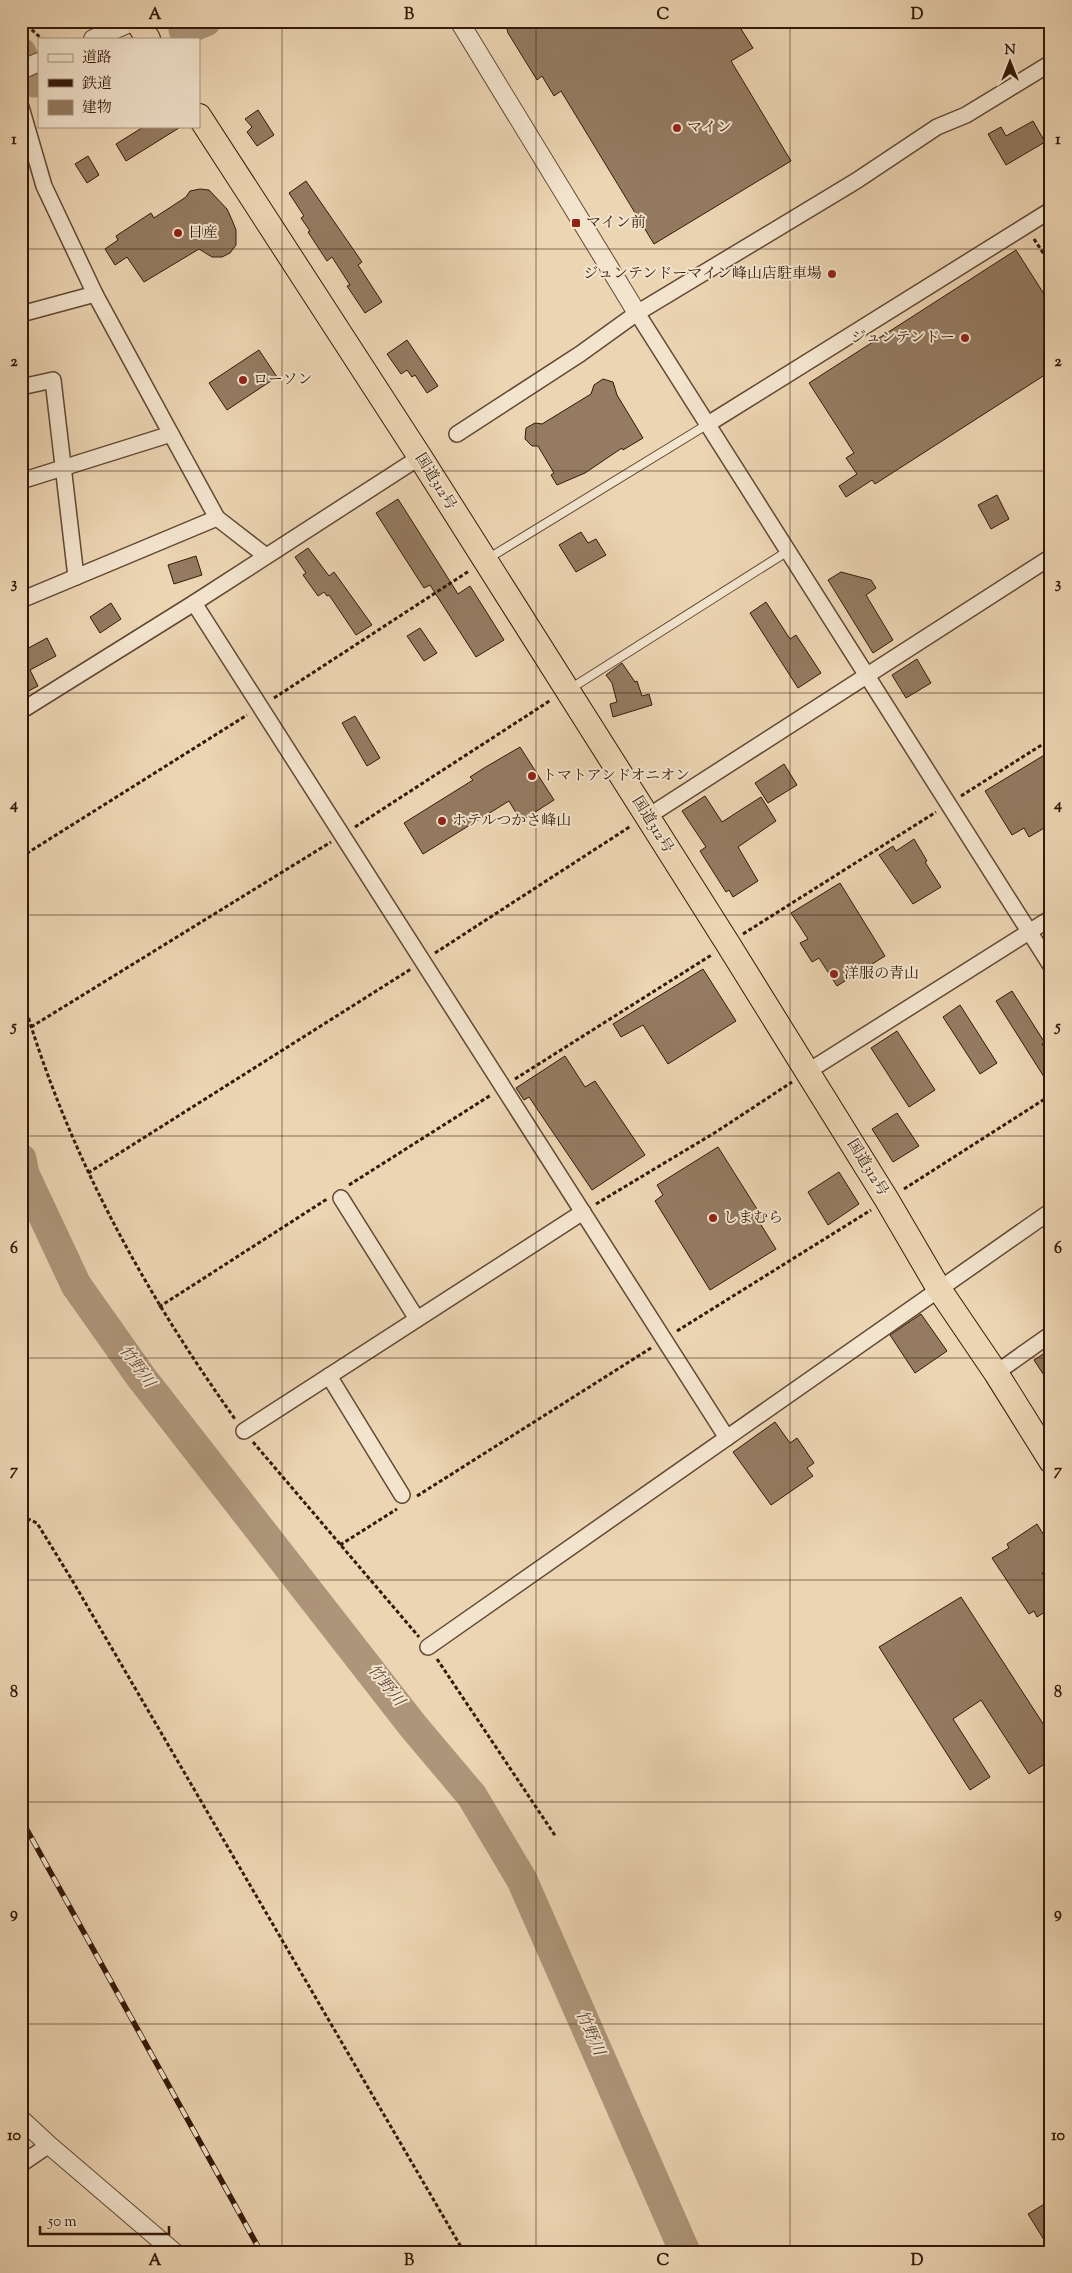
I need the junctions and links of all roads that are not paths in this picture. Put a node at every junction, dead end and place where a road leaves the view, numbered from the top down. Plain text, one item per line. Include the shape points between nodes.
1 (135, 21) edge
2 (459, 21) edge
3 (95, 38) edge
4 (147, 38) edge
5 (38, 62) edge
6 (1051, 63) edge
7 (21, 70) edge
8 (21, 107) edge
9 (200, 118) edge
10 (1051, 210) edge
11 (95, 294) junction
12 (637, 313) junction
13 (21, 314) edge
14 (21, 387) edge
15 (708, 424) junction
16 (172, 434) junction
17 (457, 434) dead end
18 (420, 457) junction
19 (63, 468) junction
20 (21, 481) edge
21 (218, 518) junction
22 (788, 551) junction
23 (266, 556) junction
24 (1051, 557) edge
25 (485, 561) junction
26 (76, 577) junction
27 (21, 600) edge
28 (194, 603) junction
29 (867, 676) junction
30 (567, 690) junction
31 (21, 711) edge
32 (647, 816) junction
33 (1051, 918) edge
34 (1029, 933) junction
35 (1051, 966) edge
36 (807, 1072) junction
37 (340, 1194) road end
38 (1051, 1210) edge
39 (582, 1212) junction
40 (939, 1289) junction
41 (417, 1319) junction
42 (1051, 1334) edge
43 (996, 1373) junction
44 (329, 1376) junction
45 (244, 1431) dead end
46 (727, 1438) junction
47 (1051, 1461) edge
48 (405, 1500) road end
49 (428, 1647) dead end
50 (21, 2119) edge
51 (49, 2145) junction
52 (21, 2164) edge
53 (174, 2252) edge

1 - 3 street
1 - 4 highway
2 - 12 street
5 - 7 street
6 - 12 street via 966,115 937,127 856,181
8 - 11 street via 44,186
9 - 18 highway, 国道312号
10 - 15 street
11 - 13 street
11 - 16 street
12 - 15 street
12 - 17 street
14 - 19 street via 53,380
15 - 22 street
15 - 25 lane
16 - 19 street
16 - 21 street
18 - 23 street
18 - 25 highway, 国道312号
19 - 20 street
19 - 26 street
21 - 23 street
21 - 26 street
22 - 29 street
22 - 30 lane
23 - 28 street
24 - 29 street
25 - 30 highway, 国道312号
26 - 27 street
28 - 31 street
28 - 39 street
29 - 32 street
29 - 34 street
30 - 32 highway, 国道312号
32 - 36 highway, 国道312号
33 - 34 street
34 - 35 street
34 - 36 street
36 - 40 highway, 国道312号
37 - 41 street
38 - 40 street
39 - 41 street
39 - 46 street
40 - 43 highway, 国道312号
40 - 46 street
41 - 44 street
42 - 43 street
43 - 47 highway, 国道312号
44 - 45 street
44 - 48 street
46 - 49 street
50 - 51 street
51 - 52 street
51 - 53 street

